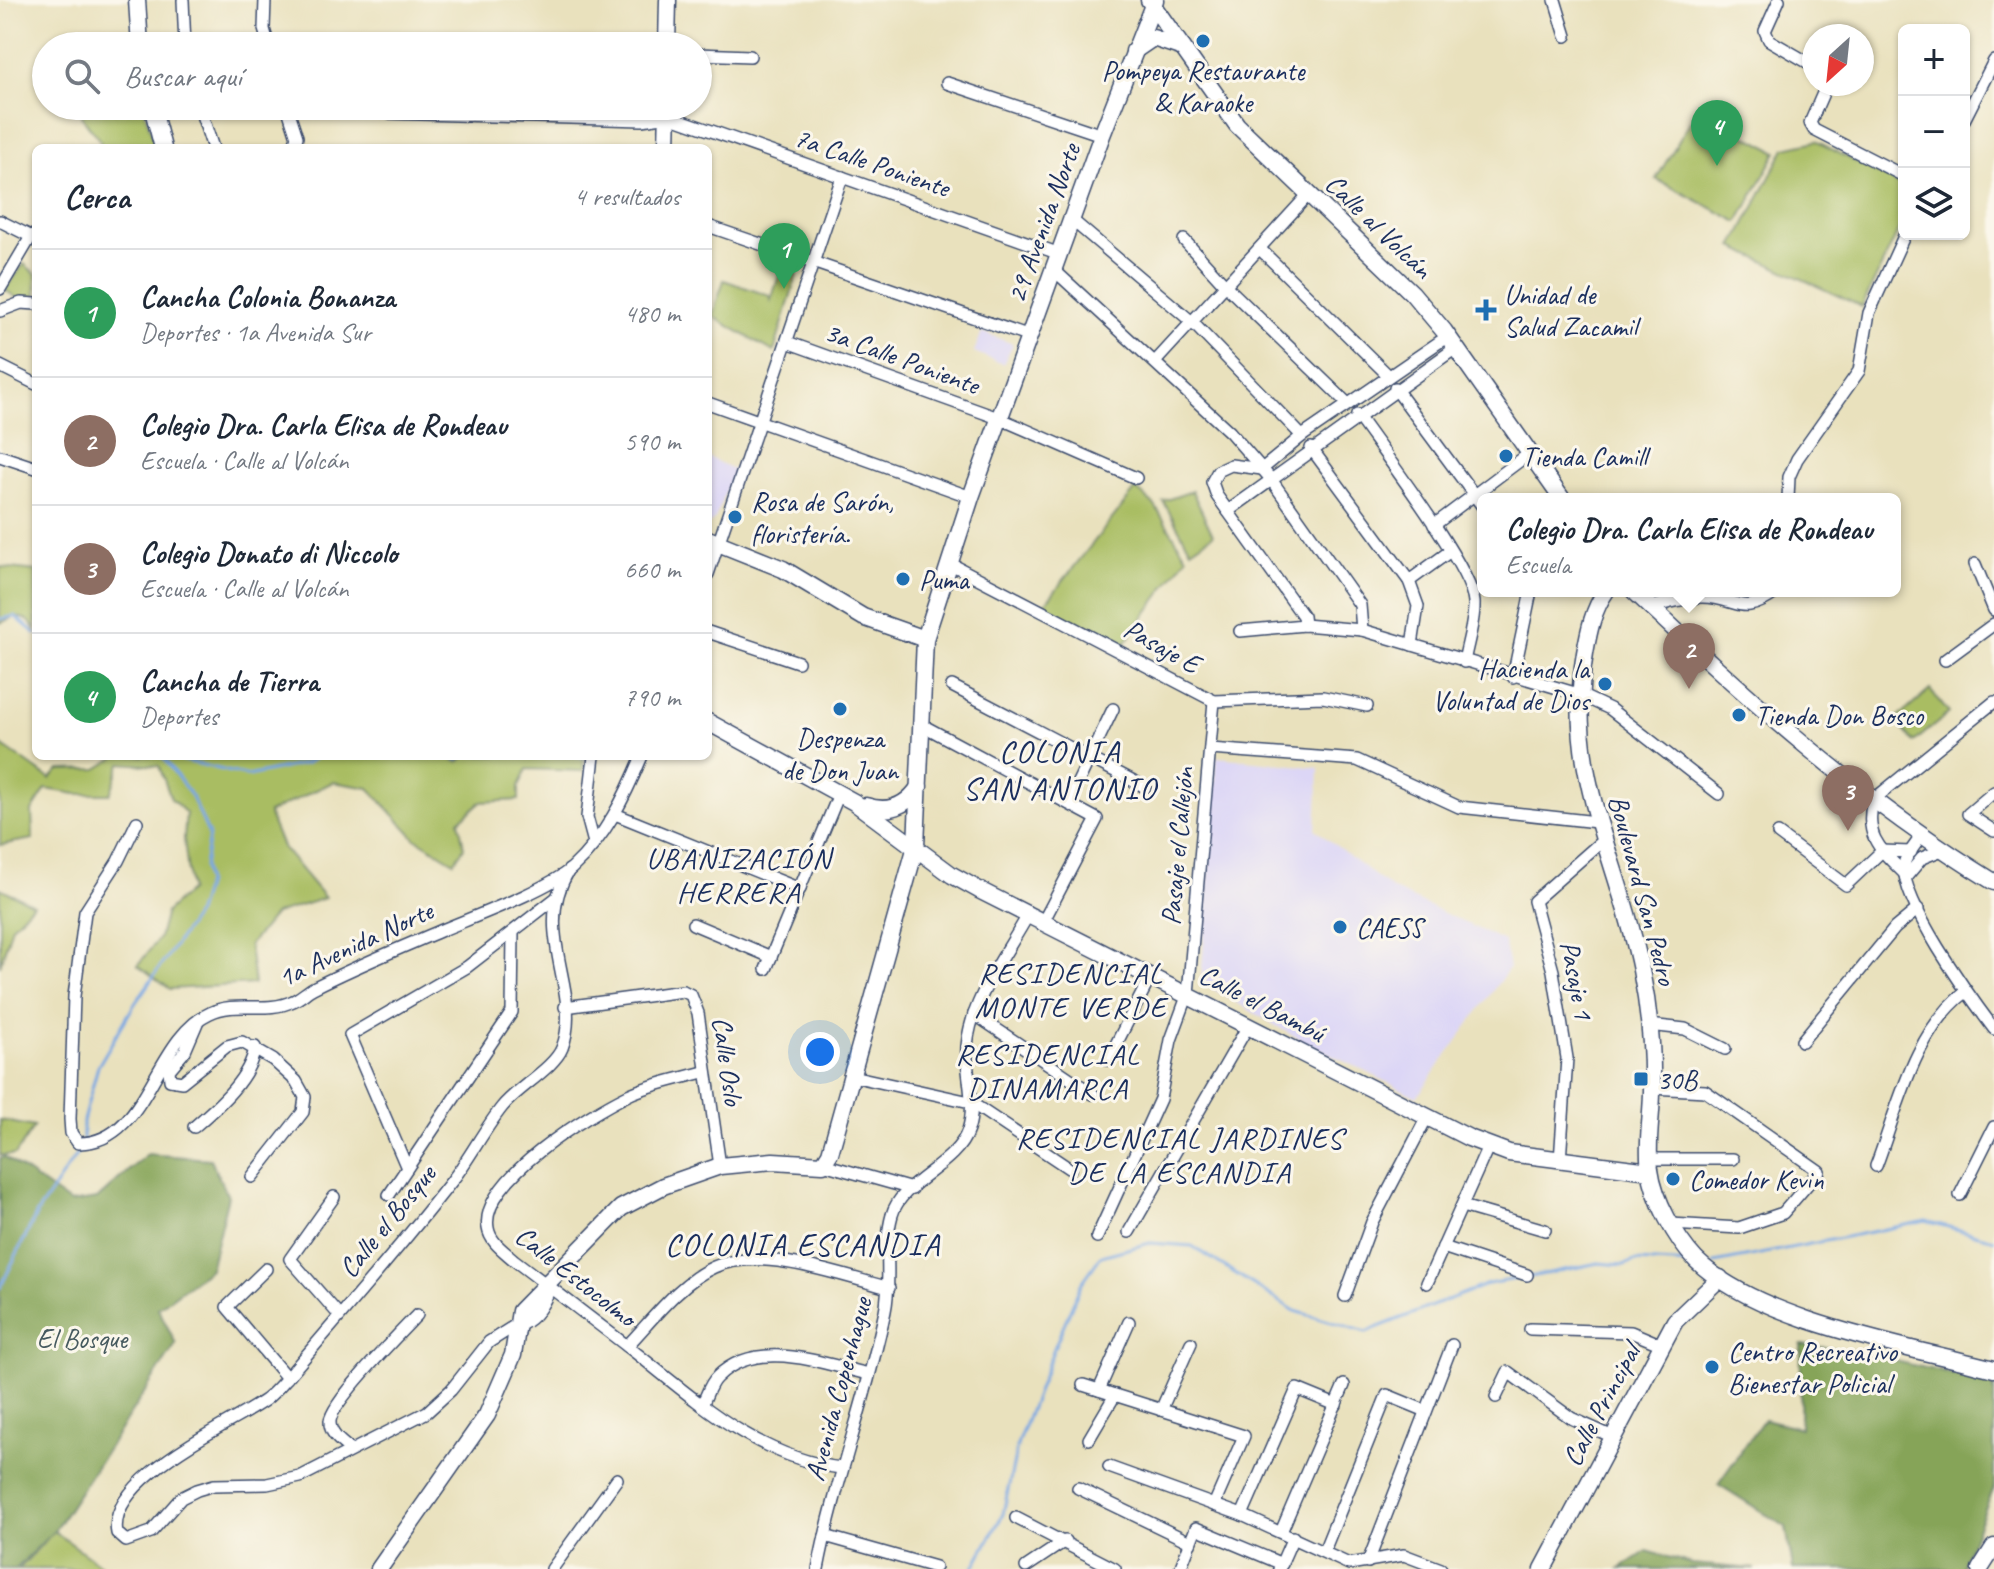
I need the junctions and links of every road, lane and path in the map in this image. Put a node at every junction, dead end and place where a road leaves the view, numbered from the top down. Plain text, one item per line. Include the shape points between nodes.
1 (137, 0) edge
2 (183, 0) edge
3 (265, 0) edge
4 (668, 0) edge
5 (1555, 0) edge
6 (1779, 0) edge
7 (1152, 1) edge
8 (139, 32) edge
9 (184, 32) edge
10 (265, 32) edge
11 (667, 32) edge
12 (1566, 36) dead end
13 (1183, 48) junction
14 (1133, 52) junction
15 (712, 55) edge
16 (750, 56) dead end
17 (1802, 59) edge
18 (1994, 61) edge
19 (947, 83) dead end
20 (1822, 96) edge
21 (1970, 108) edge
22 (156, 120) edge
23 (204, 120) edge
24 (292, 120) edge
25 (668, 120) edge
26 (692, 120) edge
27 (1102, 135) junction
28 (162, 144) edge
29 (212, 144) edge
30 (294, 144) edge
31 (667, 144) edge
32 (1898, 173) edge
33 (842, 177) junction
34 (1309, 194) junction
35 (1072, 220) junction
36 (0, 221) edge
37 (712, 227) edge
38 (1184, 240) dead end
39 (1902, 240) edge
40 (1260, 249) junction
41 (813, 262) junction
42 (1057, 262) junction
43 (1226, 286) junction
44 (0, 292) edge
45 (21, 303) junction
46 (32, 304) edge
47 (0, 311) edge
48 (1192, 322) junction
49 (1030, 337) junction
50 (1452, 341) junction
51 (787, 342) junction
52 (1414, 359) junction
53 (1155, 362) junction
54 (0, 366) edge
55 (1421, 370) junction
56 (1389, 376) junction
57 (32, 382) edge
58 (1395, 388) junction
59 (712, 404) edge
60 (1348, 404) junction
61 (1357, 415) junction
62 (1001, 419) junction
63 (759, 422) junction
64 (1302, 436) junction
65 (1311, 448) junction
66 (1530, 453) junction
67 (0, 456) edge
68 (32, 467) edge
69 (1266, 474) junction
70 (1136, 478) dead end
71 (1478, 493) edge
72 (1558, 493) edge
73 (1788, 493) edge
74 (1475, 495) junction
75 (971, 497) junction
76 (1477, 498) edge
77 (1228, 511) junction
78 (1434, 525) junction
79 (713, 540) edge
80 (1449, 552) junction
81 (949, 563) junction
82 (1975, 564) dead end
83 (1409, 581) junction
84 (1530, 597) edge
85 (1603, 597) edge
86 (1640, 597) edge
87 (1703, 597) edge
88 (1703, 597) edge
89 (1770, 597) edge
90 (1651, 607) junction
91 (1994, 610) edge
92 (1994, 624) edge
93 (1304, 625) junction
94 (1362, 630) junction
95 (1240, 631) dead end
96 (712, 633) edge
97 (925, 639) junction
98 (1412, 645) junction
99 (1945, 660) dead end
100 (798, 662) dead end
101 (1464, 662) junction
102 (1513, 677) junction
103 (952, 686) dead end
104 (1578, 694) junction
105 (1214, 701) junction
106 (1994, 702) edge
107 (1367, 706) dead end
108 (1113, 709) dead end
109 (712, 724) edge
110 (920, 724) junction
111 (1210, 749) junction
112 (1089, 758) junction
113 (594, 760) edge
114 (640, 760) edge
115 (919, 787) junction
116 (1145, 787) dead end
117 (1994, 792) edge
118 (839, 794) junction
119 (1719, 794) dead end
120 (1873, 800) junction
121 (854, 802) junction
122 (1068, 803) junction
123 (615, 814) junction
124 (137, 822) dead end
125 (1597, 822) junction
126 (1994, 831) edge
127 (1778, 834) dead end
128 (1922, 835) junction
129 (1602, 841) junction
130 (594, 843) junction
131 (916, 846) junction
132 (1942, 850) junction
133 (1882, 851) junction
134 (1911, 852) junction
135 (569, 870) junction
136 (1906, 876) junction
137 (1994, 882) edge
138 (800, 889) junction
139 (556, 898) junction
140 (1918, 909) junction
141 (1035, 919) junction
142 (693, 924) dead end
143 (513, 933) junction
144 (1151, 976) junction
145 (1966, 992) junction
146 (1188, 994) junction
147 (565, 1007) junction
148 (974, 1014) junction
149 (199, 1019) junction
150 (1649, 1025) junction
151 (1248, 1026) junction
152 (1994, 1029) edge
153 (1802, 1041) dead end
154 (255, 1047) junction
155 (1725, 1049) dead end
156 (1108, 1060) dead end
157 (704, 1072) junction
158 (852, 1076) junction
159 (1653, 1088) junction
160 (1093, 1094) dead end
161 (970, 1102) junction
162 (1427, 1117) junction
163 (194, 1127) dead end
164 (1994, 1127) edge
165 (1488, 1147) junction
166 (1733, 1159) dead end
167 (1560, 1161) junction
168 (823, 1164) junction
169 (1649, 1165) junction
170 (720, 1166) junction
171 (1876, 1166) dead end
172 (407, 1168) junction
173 (1070, 1169) dead end
174 (252, 1177) dead end
175 (912, 1189) junction
176 (389, 1195) dead end
177 (1960, 1195) dead end
178 (334, 1197) dead end
179 (1462, 1206) junction
180 (1671, 1224) junction
181 (1545, 1230) dead end
182 (1129, 1232) dead end
183 (1097, 1237) dead end
184 (1443, 1247) junction
185 (266, 1269) dead end
186 (1527, 1275) dead end
187 (1720, 1278) junction
188 (1427, 1283) dead end
189 (548, 1286) junction
190 (889, 1288) junction
191 (1345, 1296) dead end
192 (417, 1315) dead end
193 (340, 1316) junction
194 (1129, 1322) dead end
195 (519, 1323) junction
196 (1530, 1329) dead end
197 (1191, 1343) dead end
198 (1452, 1345) dead end
199 (1662, 1345) junction
200 (627, 1346) junction
201 (1994, 1369) edge
202 (869, 1374) junction
203 (287, 1378) junction
204 (1083, 1385) dead end
205 (1344, 1385) dead end
206 (1099, 1390) junction
207 (1115, 1395) junction
208 (1496, 1397) dead end
209 (702, 1405) junction
210 (1336, 1405) junction
211 (1161, 1410) junction
212 (1426, 1411) junction
213 (1613, 1437) junction
214 (1089, 1439) dead end
215 (351, 1450) junction
216 (1109, 1467) dead end
217 (841, 1468) junction
218 (617, 1479) dead end
219 (1078, 1488) dead end
220 (1214, 1505) junction
221 (1242, 1515) junction
222 (1016, 1518) dead end
223 (1287, 1534) junction
224 (825, 1536) junction
225 (1065, 1541) junction
226 (1190, 1542) junction
227 (1994, 1547) edge
228 (1324, 1551) junction
229 (1368, 1562) junction
230 (1280, 1566) edge
231 (1348, 1566) edge
232 (935, 1567) dead end
233 (1026, 1567) dead end
234 (379, 1569) edge
235 (552, 1569) edge
236 (818, 1569) edge
237 (1115, 1569) edge
238 (1180, 1569) edge
239 (1441, 1569) edge
240 (1543, 1569) edge
241 (1980, 1569) edge

1 - 8 street
2 - 9 street
3 - 10 street
4 - 11 street
5 - 12 street
6 - 17 street via 1765,31 1769,40
7 - 13 street, Calle al Volcán
7 - 14 street, 29 Avenida Norte
13 - 14 street via 1153,38
13 - 34 street, Calle al Volcán via 1237,125
14 - 27 street, 29 Avenida Norte
15 - 16 street
18 - 21 street
19 - 27 street
20 - 32 street via 1810,123 1814,130
22 - 28 street
23 - 29 street
24 - 30 street
25 - 31 street
26 - 33 street, 7a Calle Poniente
27 - 35 street, 29 Avenida Norte
33 - 41 street
33 - 42 street, 7a Calle Poniente
34 - 40 street
34 - 50 street, Calle al Volcán via 1412,293
35 - 42 street, 29 Avenida Norte
35 - 48 street
36 - 44 street via 29,240
37 - 41 street
38 - 43 street
39 - 73 street via 1869,313 1859,371 1797,459
40 - 43 street
40 - 56 street
41 - 49 street
41 - 51 street
42 - 49 street, 29 Avenida Norte
42 - 53 street
43 - 48 street
43 - 60 street
44 - 45 street
45 - 46 street
45 - 47 street
48 - 53 street
48 - 64 street
49 - 62 street, 29 Avenida Norte
50 - 52 street
50 - 55 street
50 - 66 street, Calle al Volcán
51 - 62 street, 3a Calle Poniente
51 - 63 street
52 - 55 street
52 - 56 street
53 - 69 street
54 - 57 street
55 - 58 street
56 - 60 street
58 - 61 street
58 - 74 street
59 - 63 street
60 - 64 street
61 - 65 street
61 - 78 street
62 - 70 street, 3a Calle Poniente
62 - 75 street, 29 Avenida Norte
63 - 75 street
63 - 79 street
64 - 69 street
65 - 69 street
65 - 83 street
66 - 71 street
66 - 72 street, Calle al Volcán
67 - 68 street
69 - 77 street
69 - 77 street via 1231,465 1218,471 1212,482
69 - 94 street via 1360,605
74 - 76 street
74 - 78 street
75 - 81 street, 29 Avenida Norte
77 - 93 street via 1303,616
78 - 80 street
79 - 97 street via 783,569 863,617
80 - 83 street
80 - 101 street via 1471,587 1474,603
81 - 97 street, 29 Avenida Norte
81 - 105 street, Pasaje E
82 - 91 street
83 - 98 street via 1418,606
84 - 102 street
85 - 104 street, Boulevard San Pedro via 1592,618
86 - 90 street
87 - 90 street
88 - 89 street via 1742,606 1757,606
90 - 120 street
92 - 99 street
93 - 94 street
93 - 95 street
94 - 98 street
96 - 100 street
97 - 110 street, 29 Avenida Norte
98 - 101 street
101 - 102 street
102 - 104 street
103 - 112 street
104 - 119 street via 1610,709
104 - 125 street, Boulevard San Pedro via 1583,756
105 - 107 street, Pasaje E via 1323,697
105 - 111 street, Pasaje el Callejón
106 - 120 street
108 - 112 street
109 - 118 street, Calle el Bambú
110 - 115 street, 29 Avenida Norte
110 - 122 street
111 - 125 street via 1357,760 1459,807
111 - 146 street, Pasaje el Callejón
112 - 116 street
112 - 122 street
113 - 130 street via 587,817
114 - 123 street, 1a Avenida Norte
115 - 121 street via 890,810
115 - 131 street, 29 Avenida Norte
117 - 126 street via 1968,814
118 - 121 street, Calle el Bambú
118 - 138 street
120 - 128 street
120 - 133 street via 1870,830
121 - 131 street, Calle el Bambú
122 - 141 street, Avenida Copenhague via 1097,819
123 - 130 street, 1a Avenida Norte
123 - 138 street
124 - 149 street via 85,912 74,996 70,1119 78,1143 93,1143 126,1120 176,1040
125 - 129 street, Boulevard San Pedro
127 - 133 street via 1846,885
128 - 132 street
128 - 134 street
129 - 150 street, Boulevard San Pedro via 1641,970
129 - 167 street, Pasaje 1 via 1534,901 1553,971 1567,1058
130 - 135 street, 1a Avenida Norte
131 - 141 street, Calle el Bambú via 952,875
131 - 158 street, 29 Avenida Norte
132 - 136 street via 1922,858
132 - 137 street
133 - 134 street
133 - 136 street
134 - 136 street
135 - 139 street, Calle el Bosque
135 - 149 street, 1a Avenida Norte via 294,1001 274,1008 224,1008
136 - 140 street
138 - 142 street via 768,963
139 - 143 street
139 - 147 street, Calle el Bosque via 554,932
140 - 145 street
140 - 153 street via 1895,928
141 - 144 street, Calle el Bambú
141 - 148 street, Avenida Copenhague
143 - 172 street via 512,1012
143 - 172 street via 467,967 350,1035
144 - 146 street, Calle el Bambú
144 - 156 street
145 - 152 street
145 - 171 street via 1927,1036
146 - 151 street, Calle el Bambú
146 - 183 street, Pasaje el Callejón via 1171,1040 1160,1099
147 - 157 street, Calle Oslo via 683,991 691,995 698,1013
147 - 193 street, Calle el Bosque via 558,1057 516,1090 453,1179
148 - 160 street
148 - 161 street, Avenida Copenhague via 967,1056
149 - 154 street via 185,1051 169,1070 176,1084 234,1043
150 - 155 street via 1685,1029
150 - 159 street, Boulevard San Pedro
151 - 162 street, Calle el Bambú
151 - 182 street
154 - 163 street via 254,1058 222,1102
154 - 174 street via 296,1081 305,1097 303,1112
157 - 170 street, Calle Oslo
157 - 189 street, Calle Estocolmo via 631,1093 568,1128 516,1173 489,1206 492,1240
158 - 161 street
158 - 168 street, 29 Avenida Norte
159 - 169 street, Boulevard San Pedro
159 - 180 street via 1705,1091 1819,1171 1783,1213 1739,1228
161 - 173 street
161 - 175 street, Avenida Copenhague via 968,1130 959,1147
162 - 165 street, Calle el Bambú
162 - 191 street via 1372,1222
164 - 177 street
165 - 167 street, Calle el Bambú
165 - 179 street
166 - 169 street
167 - 169 street, Calle el Bambú
168 - 170 street
168 - 175 street
169 - 180 street, Boulevard San Pedro
170 - 189 street via 621,1208
172 - 176 street
175 - 190 street, Avenida Copenhague via 892,1213
178 - 193 street via 290,1259
179 - 181 street
179 - 184 street
180 - 187 street, Boulevard San Pedro via 1696,1259
184 - 186 street
184 - 188 street
185 - 203 street via 227,1307
187 - 199 street, Calle Principal via 1675,1321
187 - 201 street, Boulevard San Pedro via 1761,1302
189 - 195 street via 532,1295 520,1311
189 - 200 street, Calle Estocolmo
190 - 200 street via 774,1258 714,1267 678,1294
190 - 202 street, Avenida Copenhague
192 - 215 street via 330,1419 331,1431
193 - 203 street, Calle el Bosque
194 - 206 street
195 - 215 street via 489,1342 435,1408
195 - 234 street via 513,1355 487,1415
196 - 199 street via 1631,1332
197 - 211 street
198 - 212 street
199 - 213 street, Calle Principal
200 - 209 street, Calle Estocolmo
202 - 209 street via 775,1354 744,1360 716,1377
202 - 217 street, Avenida Copenhague
203 - 215 street, Calle el Bosque via 268,1398 173,1455 141,1482 120,1512 116,1528 121,1538 131,1541 151,1532 181,1498 197,1490 300,1477
204 - 206 street
205 - 210 street
206 - 207 street
207 - 211 street
207 - 214 street
208 - 213 street via 1508,1372 1571,1418
209 - 217 street, Calle Estocolmo via 779,1454
210 - 221 street via 1297,1389
210 - 223 street
211 - 220 street via 1244,1436
212 - 228 street via 1387,1395
212 - 229 street
213 - 240 street, Calle Principal
216 - 220 street
217 - 224 street, Avenida Copenhague
218 - 235 street
219 - 226 street
220 - 221 street
221 - 223 street
222 - 225 street
223 - 228 street
223 - 230 street
224 - 232 street
224 - 236 street, Avenida Copenhague
225 - 233 street
225 - 237 street
226 - 230 street via 1196,1528
226 - 238 street
227 - 241 street
228 - 231 street
229 - 231 street
229 - 239 street via 1404,1555

